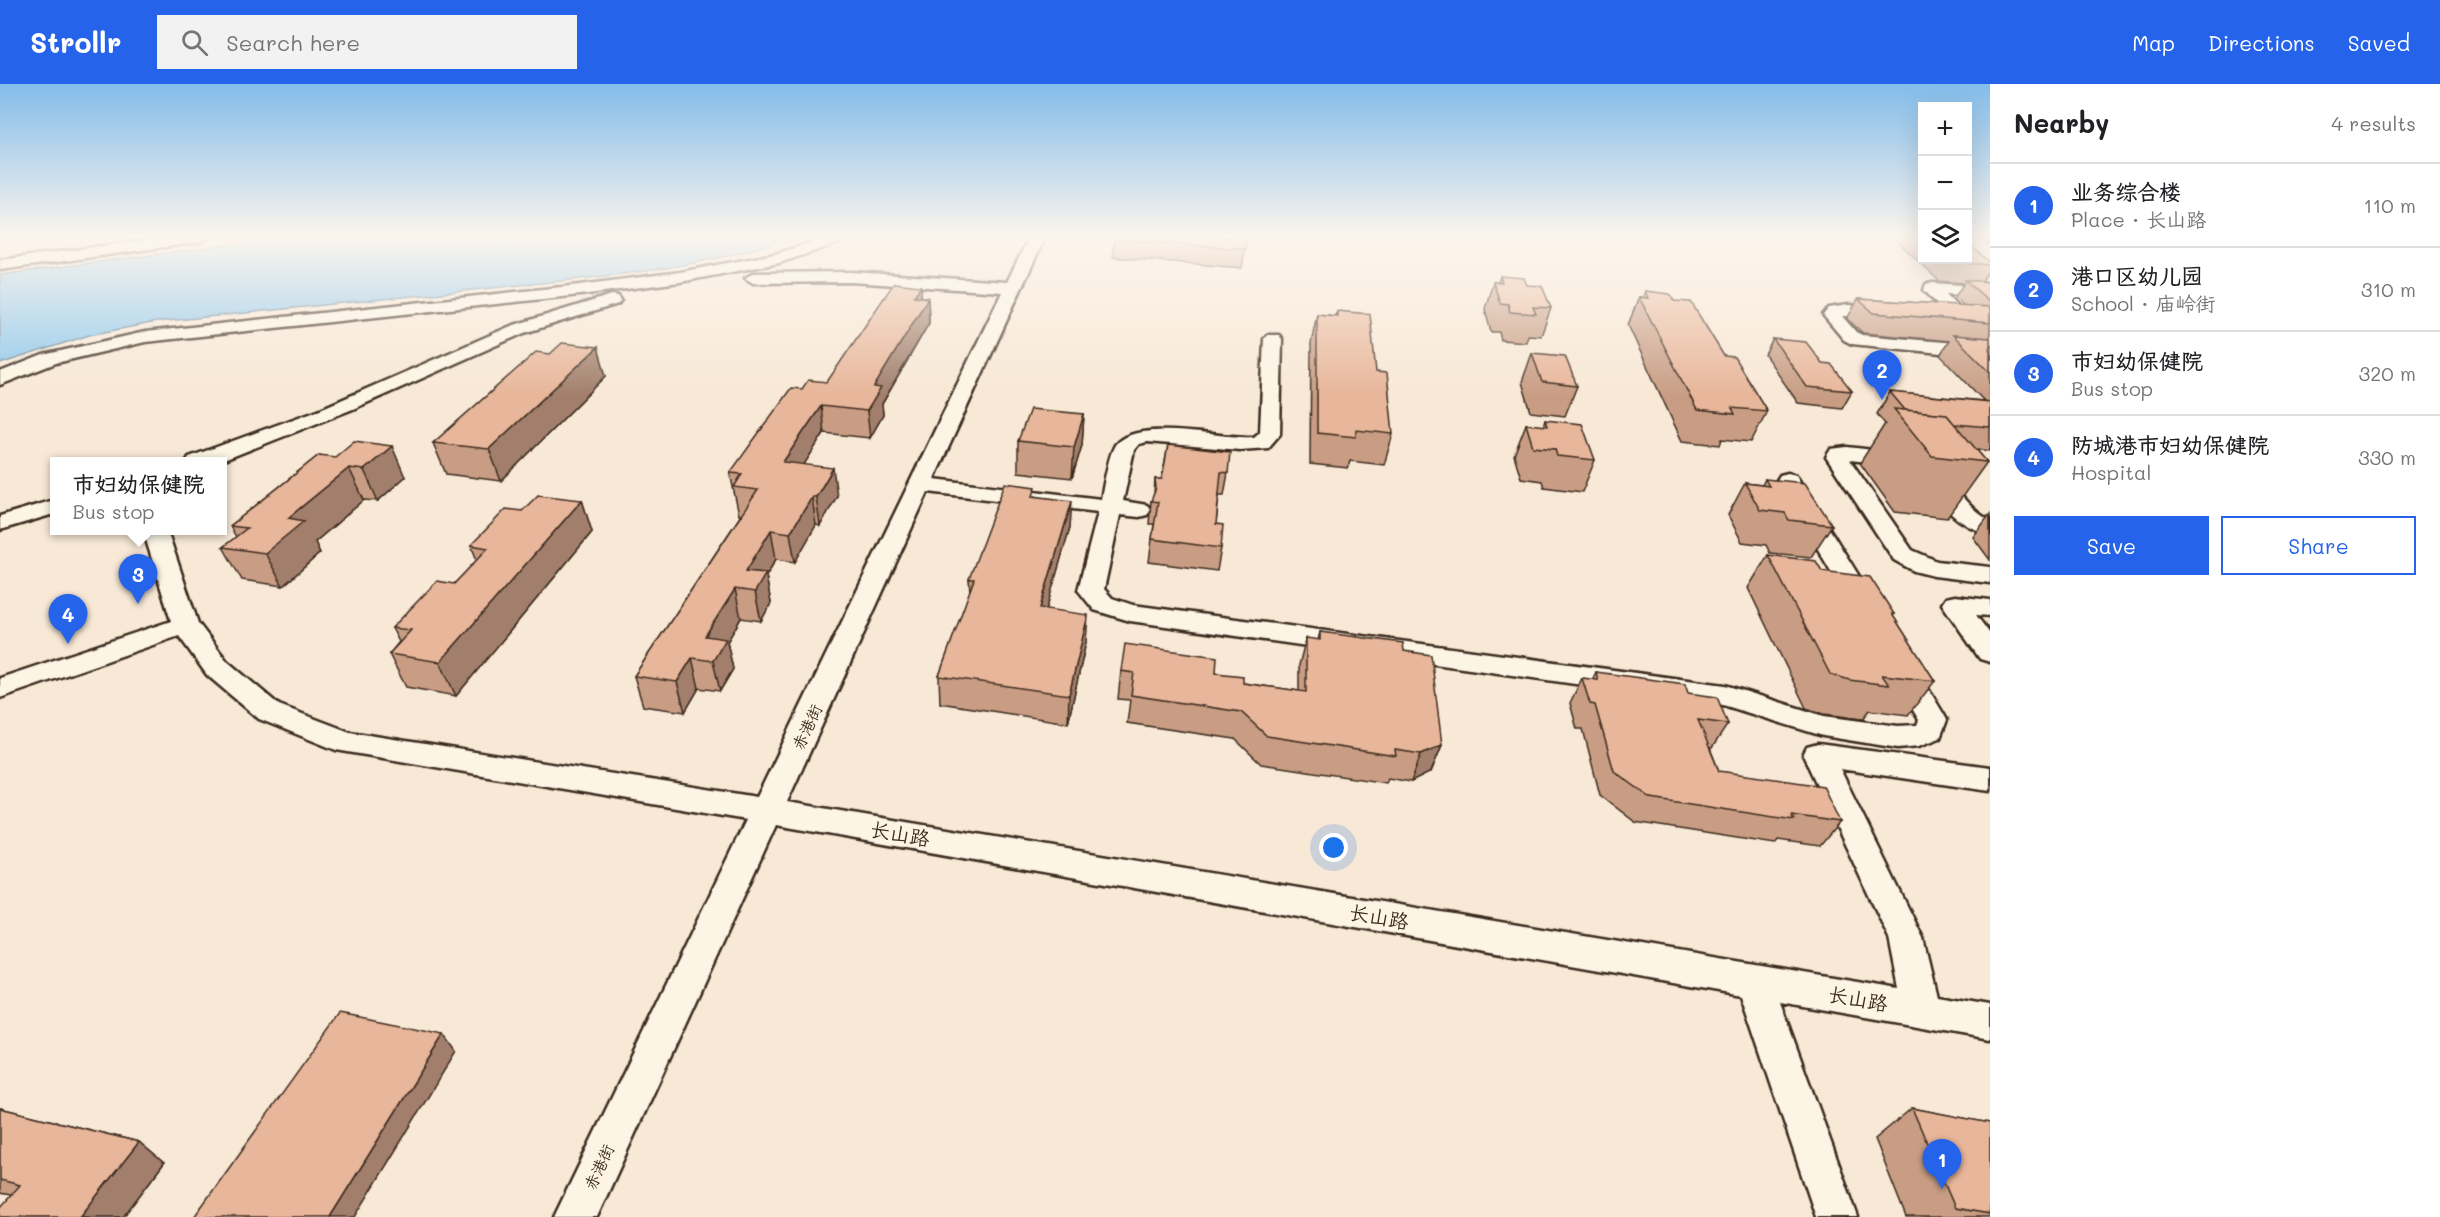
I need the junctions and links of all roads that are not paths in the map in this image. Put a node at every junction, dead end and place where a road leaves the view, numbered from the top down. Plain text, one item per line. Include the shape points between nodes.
1 (581, 290) edge
2 (659, 290) edge
3 (1012, 290) edge
4 (1932, 290) edge
5 (1959, 290) edge
6 (1990, 292) edge
7 (1274, 339) dead end
8 (1990, 352) edge
9 (0, 379) edge
10 (211, 457) edge
11 (1788, 480) edge
12 (921, 484) junction
13 (1111, 507) junction
14 (50, 508) edge
15 (1138, 510) dead end
16 (0, 523) edge
17 (1990, 527) edge
18 (156, 535) edge
19 (1990, 575) edge
20 (1990, 608) edge
21 (185, 625) junction
22 (1990, 653) edge
23 (0, 688) edge
24 (1990, 779) edge
25 (767, 811) junction
26 (1754, 981) junction
27 (1922, 1010) junction
28 (1990, 1022) edge
29 (575, 1217) edge
30 (1837, 1217) edge

1 - 9 street via 145,337 50,359
2 - 10 street via 587,306 507,332 364,397
3 - 12 street, 赤港街
4 - 8 street via 1956,314 1954,317 1848,310 1832,315 1858,340
5 - 6 street
7 - 13 street via 1270,434 1260,443 1240,444 1160,435 1132,440 1124,448
11 - 13 street via 1934,720 1930,731 1898,737 1823,726 1725,695 1130,613 1103,604 1091,590
12 - 13 street
12 - 25 street, 赤港街
13 - 15 street
14 - 16 street
17 - 19 street via 1974,523 1964,515 1921,461 1847,453 1837,457 1903,555 1928,568
18 - 21 street, 长山路
20 - 22 street via 1956,604
21 - 23 street
21 - 25 street, 长山路 via 217,668 269,712 346,742
24 - 27 street via 1818,755 1906,938
25 - 26 street, 长山路
25 - 29 street, 赤港街
26 - 27 street, 长山路
26 - 30 street
27 - 28 street, 长山路

